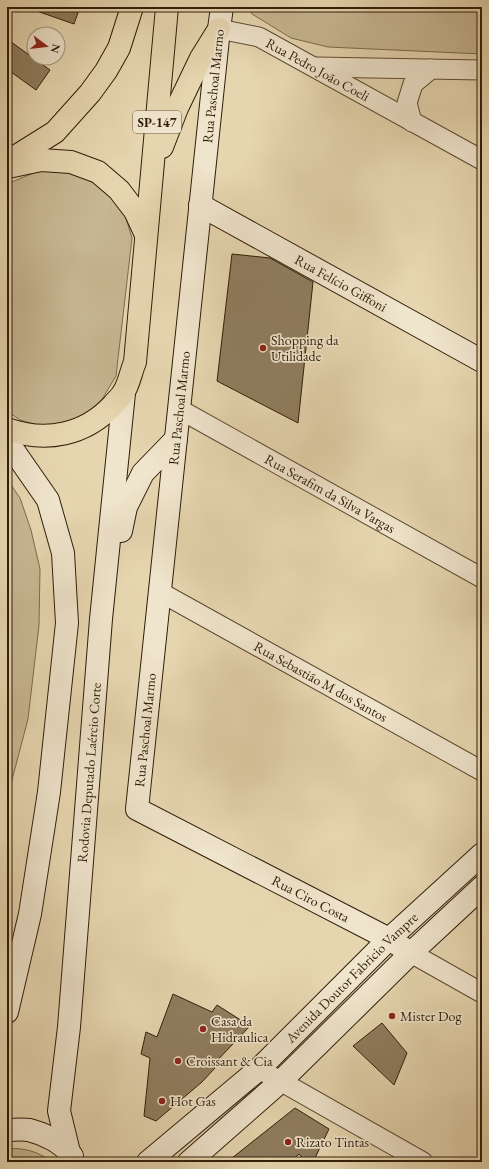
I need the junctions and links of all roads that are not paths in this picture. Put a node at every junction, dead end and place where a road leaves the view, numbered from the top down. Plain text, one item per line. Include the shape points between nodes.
1 (132, 7) edge
2 (167, 7) edge
3 (222, 7) edge
4 (219, 29) junction
5 (313, 67) junction
6 (431, 69) junction
7 (482, 70) edge
8 (412, 122) junction
9 (482, 160) edge
10 (7, 162) edge
11 (7, 167) edge
12 (152, 170) junction
13 (200, 205) junction
14 (147, 236) junction
15 (482, 362) edge
16 (124, 393) junction
17 (179, 409) junction
18 (7, 429) edge
19 (176, 439) junction
20 (7, 442) edge
21 (482, 578) edge
22 (160, 592) junction
23 (101, 618) junction
24 (482, 771) edge
25 (137, 809) joint
26 (482, 854) edge
27 (482, 887) edge
28 (389, 939) junction
29 (411, 953) junction
30 (482, 993) edge
31 (7, 1012) edge
32 (260, 1069) junction
33 (280, 1082) junction
34 (7, 1130) edge
35 (73, 1157) edge
36 (148, 1162) edge
37 (189, 1162) edge
38 (423, 1162) edge

1 - 10 main road via 119,48 90,93 55,132
2 - 12 main road, SP-147
3 - 4 main road, Rua Paschoal Marmo
4 - 5 street, Rua Pedro João Coeli via 259,37
4 - 12 main road via 201,58 177,108
4 - 13 main road, Rua Paschoal Marmo
5 - 6 street
5 - 8 street, Rua Pedro João Coeli
6 - 7 street
6 - 8 street via 413,84 407,103
8 - 9 street, Rua Pedro João Coeli
11 - 14 main road via 41,160 71,162 98,172 119,190 135,211
12 - 14 main road, SP-147
13 - 15 main road, Rua Felício Giffoni
13 - 17 main road, Rua Paschoal Marmo
14 - 16 main road via 134,362
16 - 18 main road via 88,426 66,434 42,436
16 - 23 main road, Rodovia Deputado Laércio Corte
17 - 19 main road, Rua Paschoal Marmo
17 - 21 street, Rua Serafim da Silva Vargas
19 - 22 main road, Rua Paschoal Marmo
19 - 23 main road via 143,473 126,507
20 - 31 main road via 48,500 63,553 67,622 49,792 30,914
22 - 24 street, Rua Sebastião M dos Santos
22 - 25 main road, Rua Paschoal Marmo
23 - 35 main road, Rodovia Deputado Laércio Corte via 59,1111
25 - 28 main road, Rua Ciro Costa
26 - 28 main road, Avenida Doutor Fabricio Vampre
27 - 29 main road, Avenida Doutor Fabricio Vampre
28 - 29 main road, Rua Ciro Costa
28 - 32 main road, Avenida Doutor Fabricio Vampre
29 - 30 street, Rua Ciro Costa
29 - 33 main road, Avenida Doutor Fabricio Vampre
32 - 33 street
32 - 36 main road, Avenida Doutor Fabricio Vampre
33 - 37 main road, Avenida Doutor Fabricio Vampre
33 - 38 street
34 - 35 main road via 29,1130 50,1138

